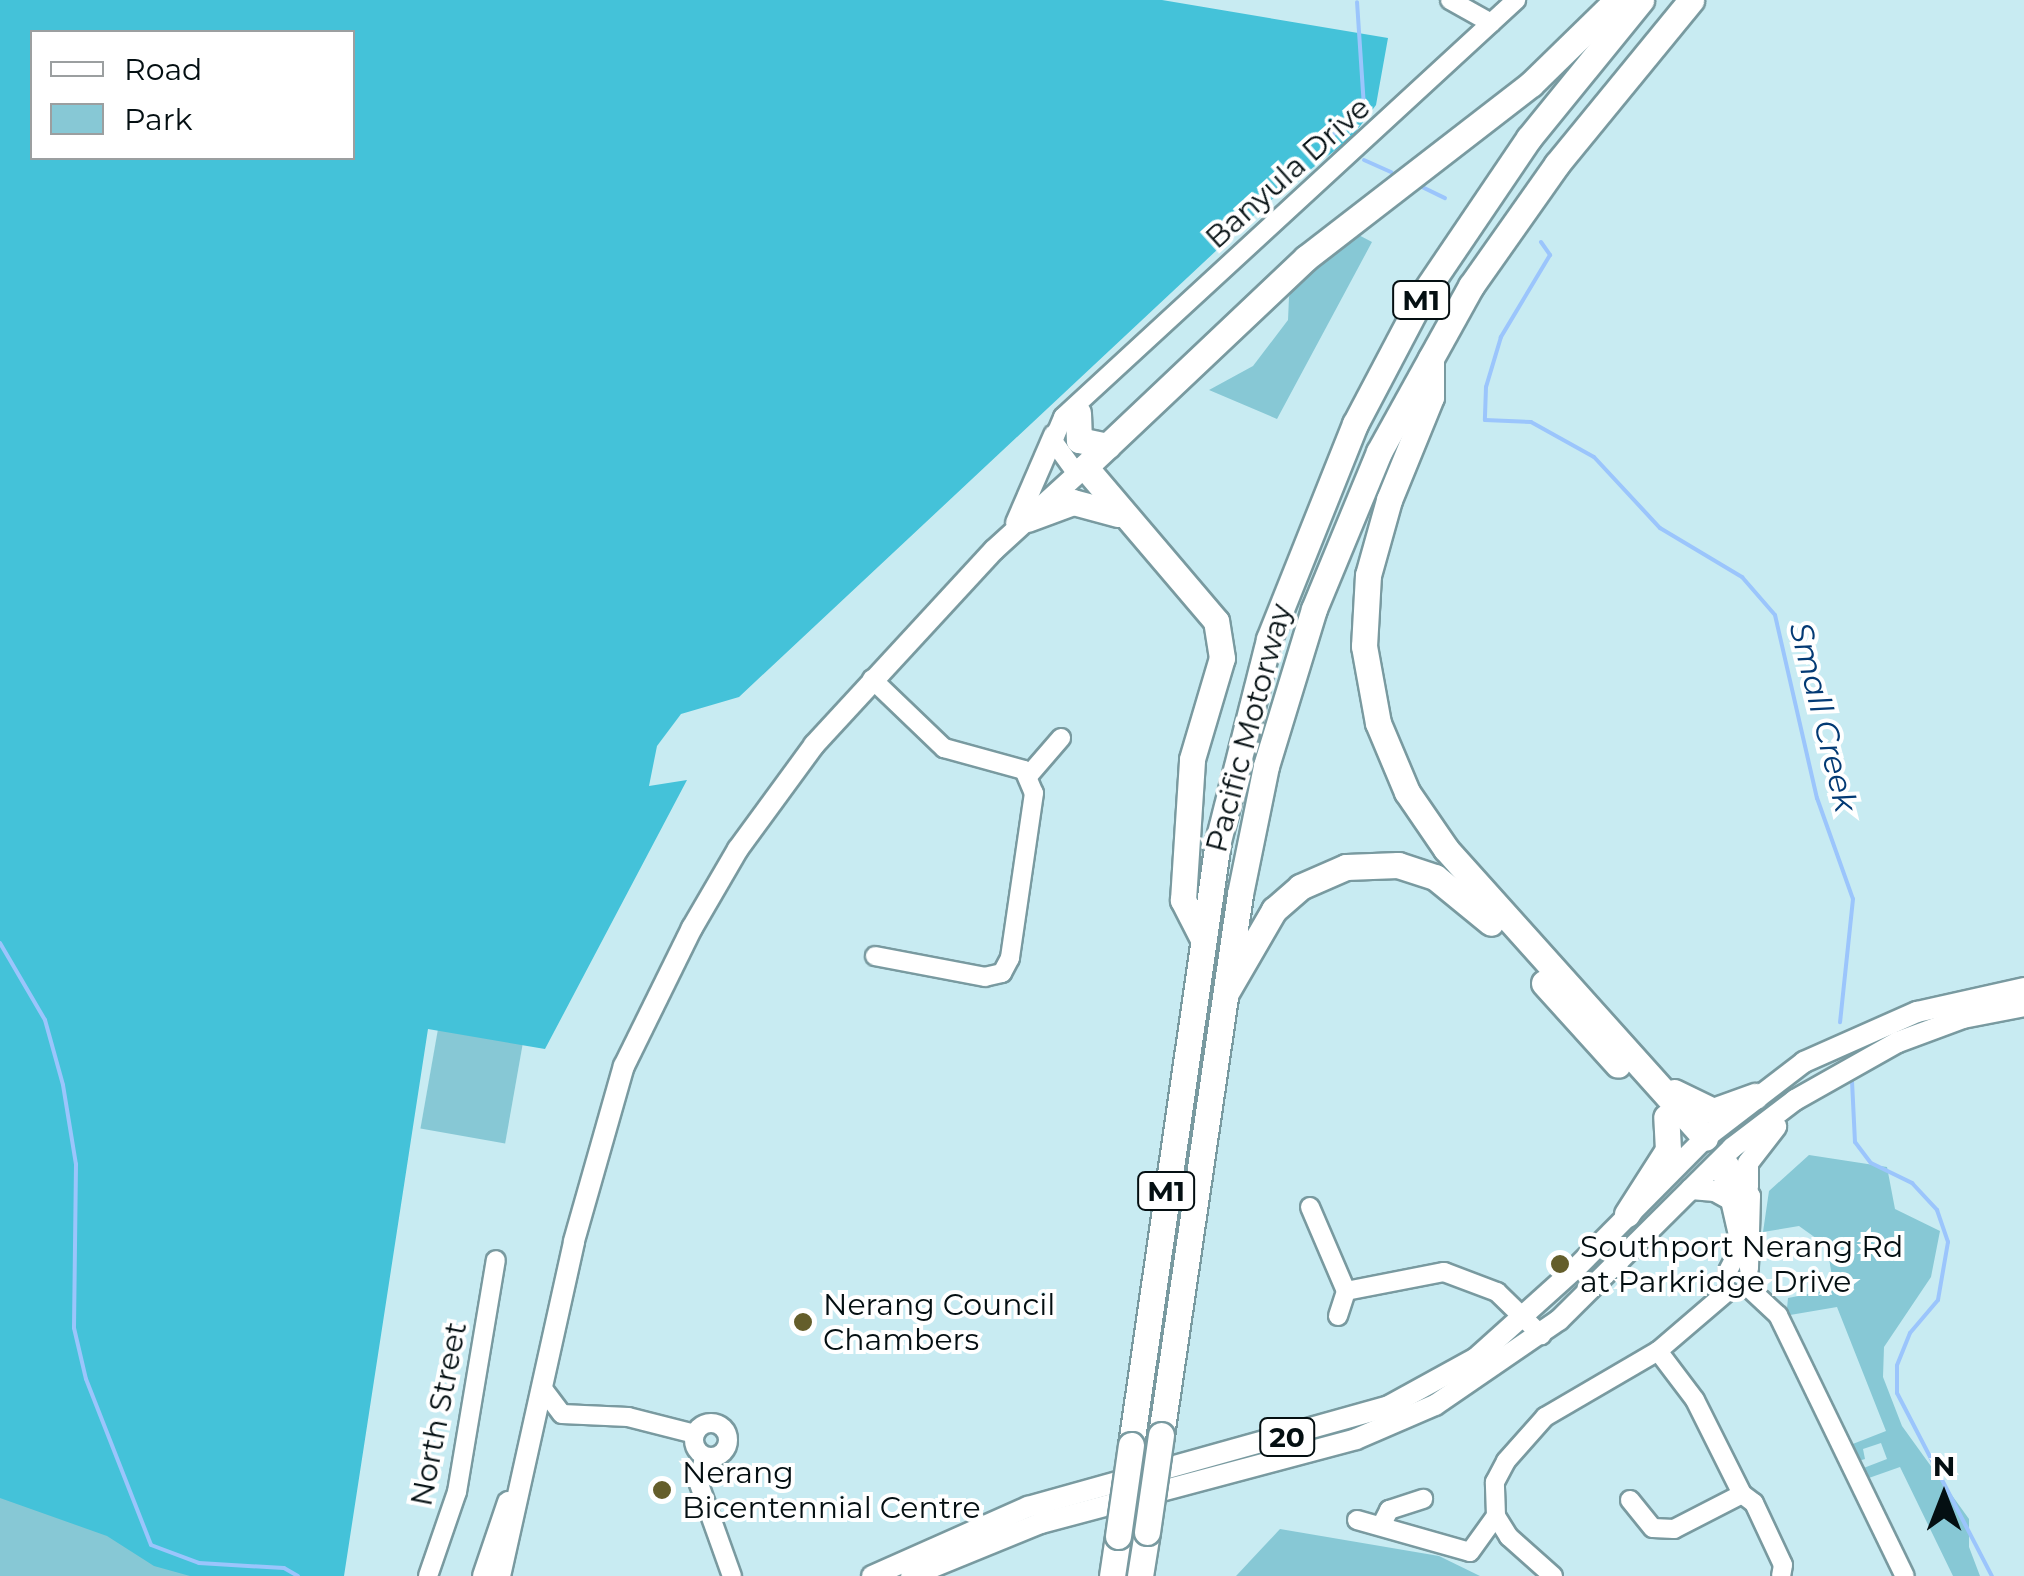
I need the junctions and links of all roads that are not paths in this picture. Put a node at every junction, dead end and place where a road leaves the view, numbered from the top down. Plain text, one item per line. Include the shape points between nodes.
1 (1450, 0) edge
2 (1516, 0) edge
3 (1617, 0) edge
4 (1641, 0) edge
5 (1691, 0) edge
6 (1490, 23) junction
7 (1431, 353) junction
8 (1098, 386) junction
9 (1078, 414) junction
10 (1054, 434) junction
11 (1107, 446) junction
12 (1081, 470) junction
13 (1027, 520) junction
14 (1127, 521) junction
15 (1008, 538) junction
16 (872, 679) junction
17 (1061, 738) dead end
18 (1029, 775) junction
19 (1202, 938) junction
20 (875, 956) dead end
21 (2024, 988) edge
22 (1224, 995) junction
23 (2024, 1006) edge
24 (1650, 1074) junction
25 (1816, 1087) junction
26 (1755, 1096) junction
27 (1666, 1117) junction
28 (1700, 1142) junction
29 (1719, 1160) junction
30 (1748, 1187) junction
31 (1691, 1189) junction
32 (1310, 1207) dead end
33 (1627, 1214) junction
34 (1742, 1248) junction
35 (496, 1260) dead end
36 (1749, 1270) junction
37 (1728, 1271) junction
38 (1751, 1290) junction
39 (1346, 1291) junction
40 (1728, 1291) junction
41 (1338, 1316) dead end
42 (1524, 1317) junction
43 (1541, 1335) junction
44 (1658, 1350) junction
45 (543, 1389) junction
46 (572, 1416) junction
47 (695, 1434) junction
48 (528, 1446) junction
49 (704, 1456) junction
50 (1742, 1494) junction
51 (1422, 1500) dead end
52 (1630, 1500) dead end
53 (1496, 1516) junction
54 (1357, 1520) dead end
55 (1382, 1524) junction
56 (428, 1576) edge
57 (483, 1576) edge
58 (502, 1576) edge
59 (732, 1576) edge
60 (872, 1576) edge
61 (911, 1576) edge
62 (1112, 1576) edge
63 (1140, 1576) edge
64 (1553, 1576) edge
65 (1782, 1576) edge
66 (1905, 1576) edge

1 - 6 street
2 - 6 street, Banyula Drive
3 - 11 highway via 1531,84 1371,202
4 - 19 highway, Pacific Motorway / M1 via 1529,138 1459,238 1354,424 1268,639 1230,781
5 - 7 highway, Pacific Motorway / M1 via 1557,164
6 - 8 street, Banyula Drive
7 - 22 highway, Pacific Motorway / M1 via 1351,514 1302,642 1252,830
7 - 24 highway via 1432,397 1389,500 1368,576 1364,646 1378,723 1407,792 1446,849
8 - 9 street, Banyula Drive
8 - 10 street, Banyula Drive
9 - 11 highway via 1078,440
9 - 12 street via 1066,442
10 - 12 street via 1056,449
10 - 15 main road
11 - 12 highway
12 - 13 main road
12 - 14 highway
13 - 14 highway via 1072,502
13 - 15 main road
14 - 19 highway via 1209,608 1220,640 1220,676 1200,725 1190,780 1184,900
15 - 16 main road
16 - 18 street via 944,748
16 - 45 main road via 738,849 624,1066 574,1241
17 - 18 street
18 - 20 street via 1032,812 1010,958 1002,972 985,977
19 - 62 highway, Pacific Motorway / M1, bridge
21 - 26 main road, 20 via 1940,1004 1866,1030
22 - 27 highway via 1245,970 1265,923 1300,887 1361,864 1414,869 1480,911
22 - 63 highway, Pacific Motorway / M1, bridge
23 - 25 main road, 20 via 1963,1018 1898,1042
24 - 26 highway via 1708,1110
24 - 28 highway
25 - 29 main road, 20
25 - 30 main road via 1758,1146 1746,1170
26 - 28 main road, 20
27 - 28 highway
27 - 33 highway via 1668,1150
28 - 29 main road
28 - 33 main road, 20
29 - 30 street
29 - 31 main road, 20
29 - 34 street via 1742,1200
30 - 36 street via 1754,1211
31 - 34 main road via 1719,1192 1733,1203
31 - 43 main road, 20
32 - 39 street
33 - 42 main road, 20
34 - 37 street
35 - 56 street, North Street via 457,1492
36 - 37 street
36 - 38 street
37 - 40 street
38 - 40 street via 1741,1296
38 - 66 street via 1778,1315
39 - 41 street
39 - 42 street via 1444,1272 1496,1292
40 - 44 street
42 - 43 street
42 - 60 main road, 20 via 1476,1358 1387,1407 1028,1507
43 - 61 main road, 20 via 1454,1394 1356,1439 1041,1522
44 - 50 street via 1695,1400
44 - 53 street via 1524,1435 1494,1482
45 - 46 street via 557,1412
45 - 48 main road
46 - 47 street via 628,1416
46 - 48 street
47 - 49 street
47 - 49 street via 716,1423 729,1436 722,1454
48 - 57 main road
48 - 58 main road
49 - 59 street via 699,1484
50 - 52 street via 1674,1530 1654,1528
50 - 65 street via 1754,1503
51 - 55 street via 1389,1510
53 - 55 street via 1470,1552
53 - 64 street via 1509,1537
54 - 55 street

